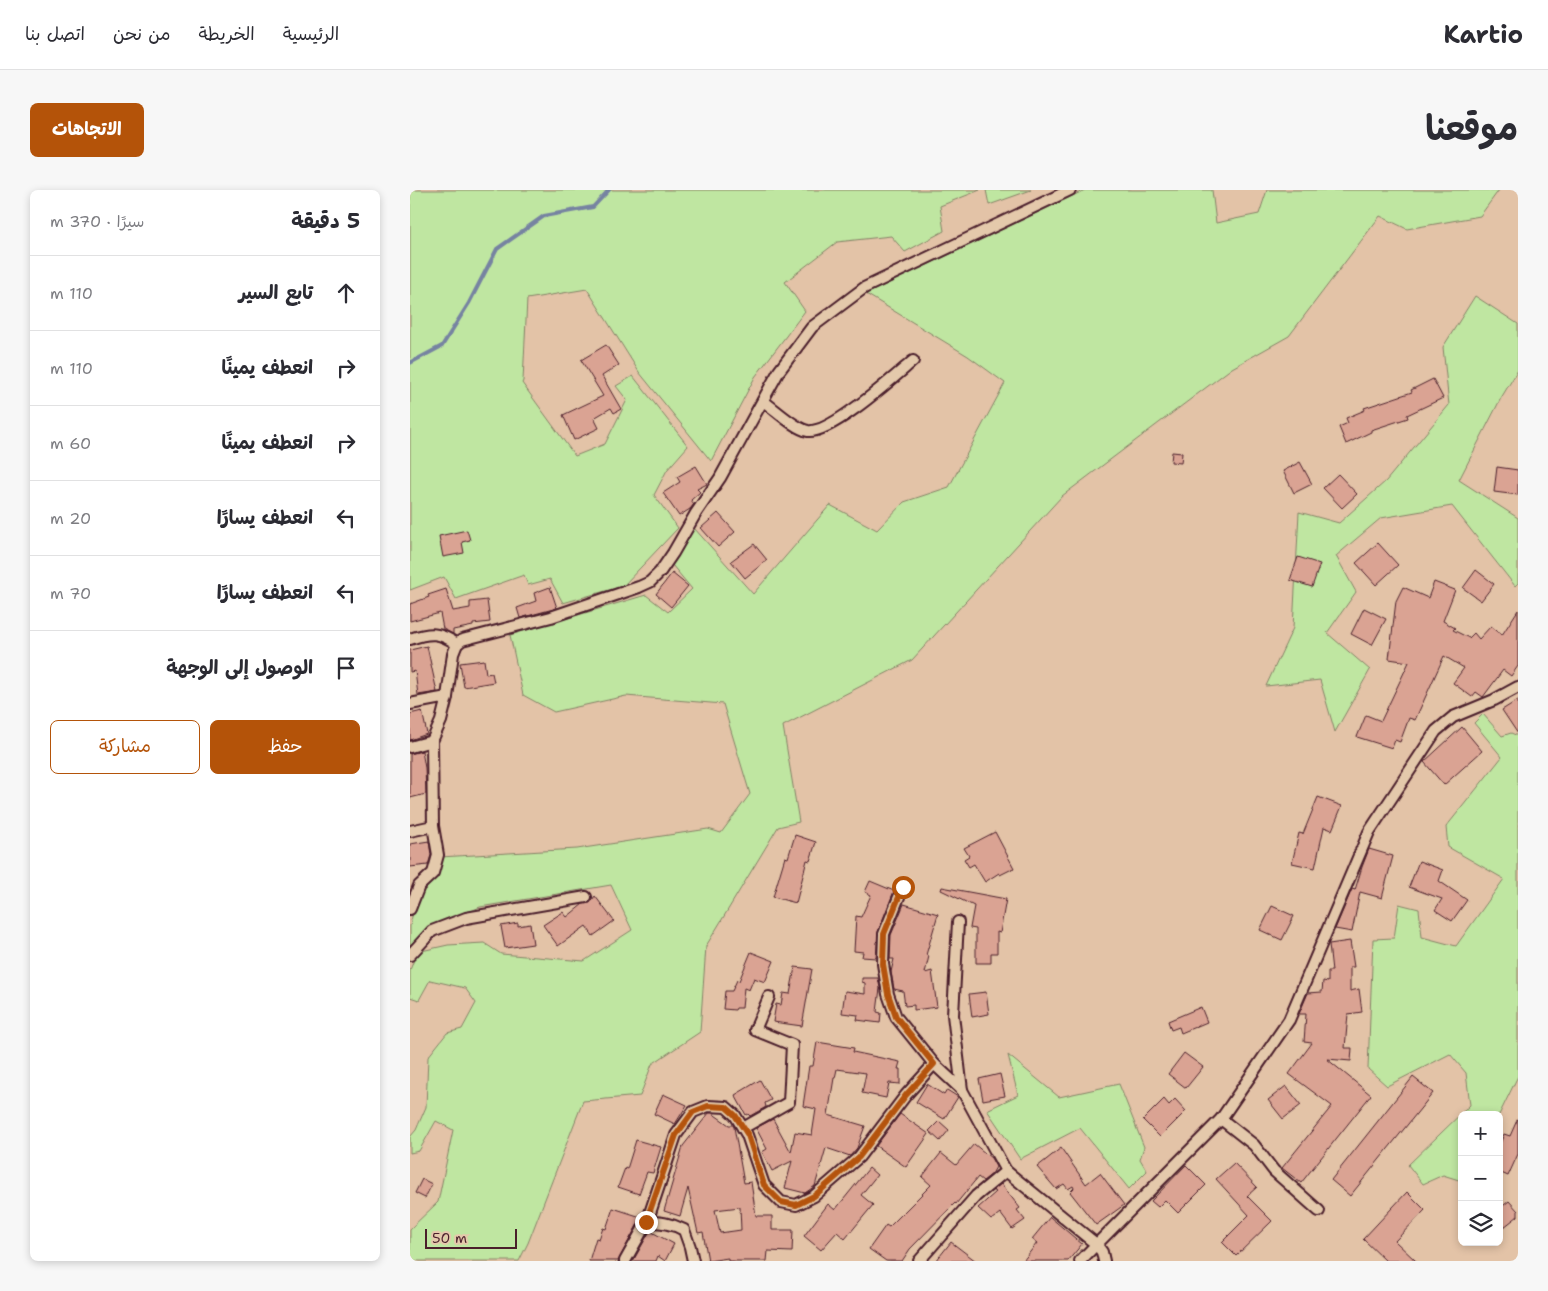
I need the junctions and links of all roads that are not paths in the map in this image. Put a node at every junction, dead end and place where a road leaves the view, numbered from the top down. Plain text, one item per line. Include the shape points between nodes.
1 (1070, 190) edge
2 (913, 361) dead end
3 (764, 401) junction
4 (410, 639) edge
5 (457, 644) junction
6 (1518, 687) edge
7 (447, 698) junction
8 (410, 704) edge
9 (432, 741) junction
10 (410, 747) edge
11 (433, 826) junction
12 (410, 832) edge
13 (903, 887) dead end
14 (586, 898) dead end
15 (410, 909) edge
16 (958, 922) dead end
17 (410, 955) edge
18 (769, 997) dead end
19 (934, 1064) junction
20 (962, 1090) junction
21 (1222, 1119) junction
22 (743, 1128) junction
23 (1006, 1171) junction
24 (1319, 1211) dead end
25 (646, 1222) junction
26 (1096, 1244) junction
27 (625, 1261) edge
28 (692, 1261) edge
29 (918, 1261) edge
30 (1080, 1261) edge
31 (1104, 1261) edge

1 - 3 street via 864,288 812,327 779,371
2 - 3 street via 873,394 818,430 798,427
3 - 5 street via 673,553 650,582 551,617
4 - 5 street via 435,633
5 - 7 street
6 - 21 street via 1453,717 1436,731 1369,832 1289,1020
7 - 8 street
7 - 9 street via 442,721
9 - 10 street
9 - 11 street
11 - 12 street
11 - 15 street via 438,855 432,873 419,886
13 - 19 street via 884,934 886,984 896,1017
14 - 17 street via 466,918 432,931
16 - 20 street via 952,1015
18 - 22 street via 755,1030 792,1045 789,1102
19 - 20 street
19 - 22 street via 859,1157 814,1196 796,1205 781,1202 764,1185
20 - 23 street
21 - 24 street via 1254,1145 1274,1171
21 - 26 street
22 - 25 street via 726,1107 708,1106 693,1112 676,1135
23 - 26 street
23 - 29 street via 976,1196
25 - 27 street
25 - 28 street via 660,1222 684,1230
26 - 30 street
26 - 31 street

